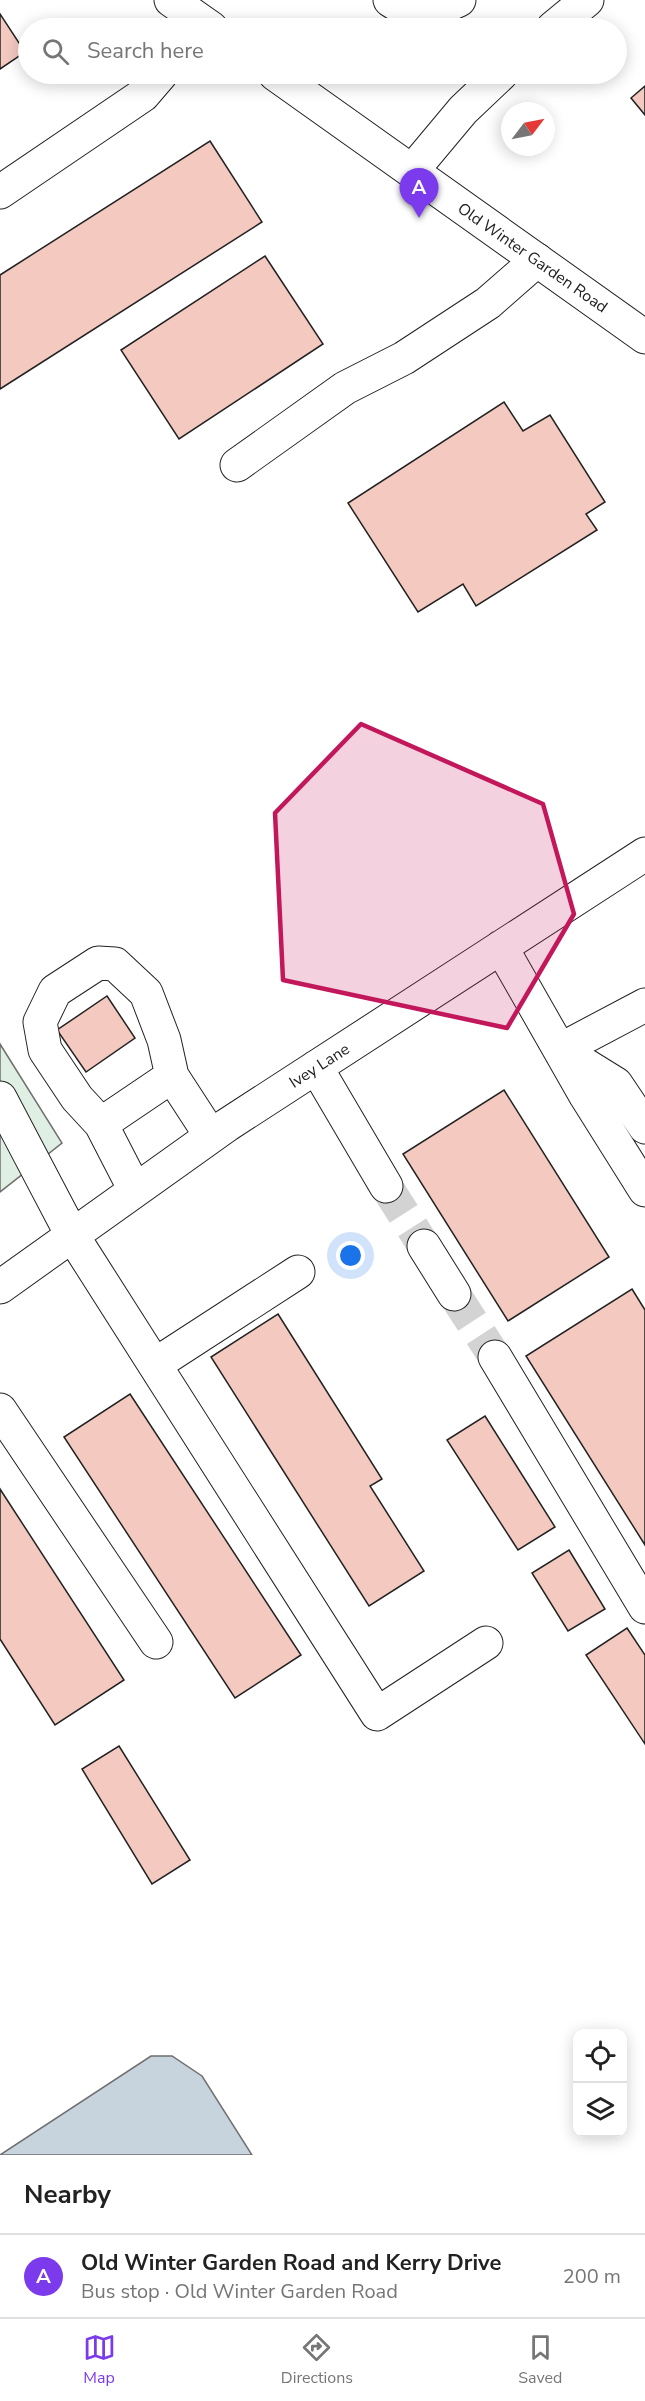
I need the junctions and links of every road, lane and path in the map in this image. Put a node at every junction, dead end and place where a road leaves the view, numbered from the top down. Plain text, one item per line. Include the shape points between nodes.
1 (390, 0) edge
2 (459, 0) edge
3 (587, 0) edge
4 (566, 18) edge
5 (152, 84) edge
6 (289, 84) edge
7 (490, 84) edge
8 (412, 171) junction
9 (0, 192) edge
10 (537, 260) junction
11 (645, 337) edge
12 (237, 465) dead end
13 (645, 854) edge
14 (501, 947) junction
15 (645, 1005) edge
16 (560, 1050) junction
17 (316, 1067) junction
18 (172, 1076) junction
19 (0, 1098) edge
20 (101, 1124) junction
21 (645, 1127) edge
22 (211, 1136) junction
23 (386, 1186) tunnel mouth
24 (135, 1190) junction
25 (645, 1190) edge
26 (72, 1234) junction
27 (424, 1246) tunnel mouth
28 (297, 1272) dead end
29 (0, 1287) edge
30 (454, 1294) tunnel mouth
31 (495, 1357) tunnel mouth
32 (156, 1364) junction
33 (0, 1410) edge
34 (645, 1607) edge
35 (156, 1642) dead end
36 (486, 1642) dead end

1 - 2 street via 411,14 426,14
3 - 4 street
5 - 9 street via 143,95
6 - 8 street, Old Winter Garden Road
7 - 8 street
8 - 10 street, Old Winter Garden Road
10 - 11 street, Old Winter Garden Road
10 - 12 street via 488,303 404,358 345,387
13 - 14 street, Ivey Lane
14 - 16 street
14 - 17 street, Ivey Lane
15 - 16 street
16 - 21 street via 616,1084
16 - 25 street
17 - 22 street, Ivey Lane
17 - 23 street
18 - 20 street
18 - 20 street via 164,1040 146,993 116,964 98,963 55,991 40,1022 45,1050 77,1098
18 - 22 street
19 - 26 street
20 - 24 street
22 - 24 street, Ivey Lane
24 - 26 street, Ivey Lane
26 - 29 street, Ivey Lane
26 - 32 street
27 - 30 street
28 - 32 street
31 - 34 street
32 - 36 street via 377,1714
33 - 35 street

